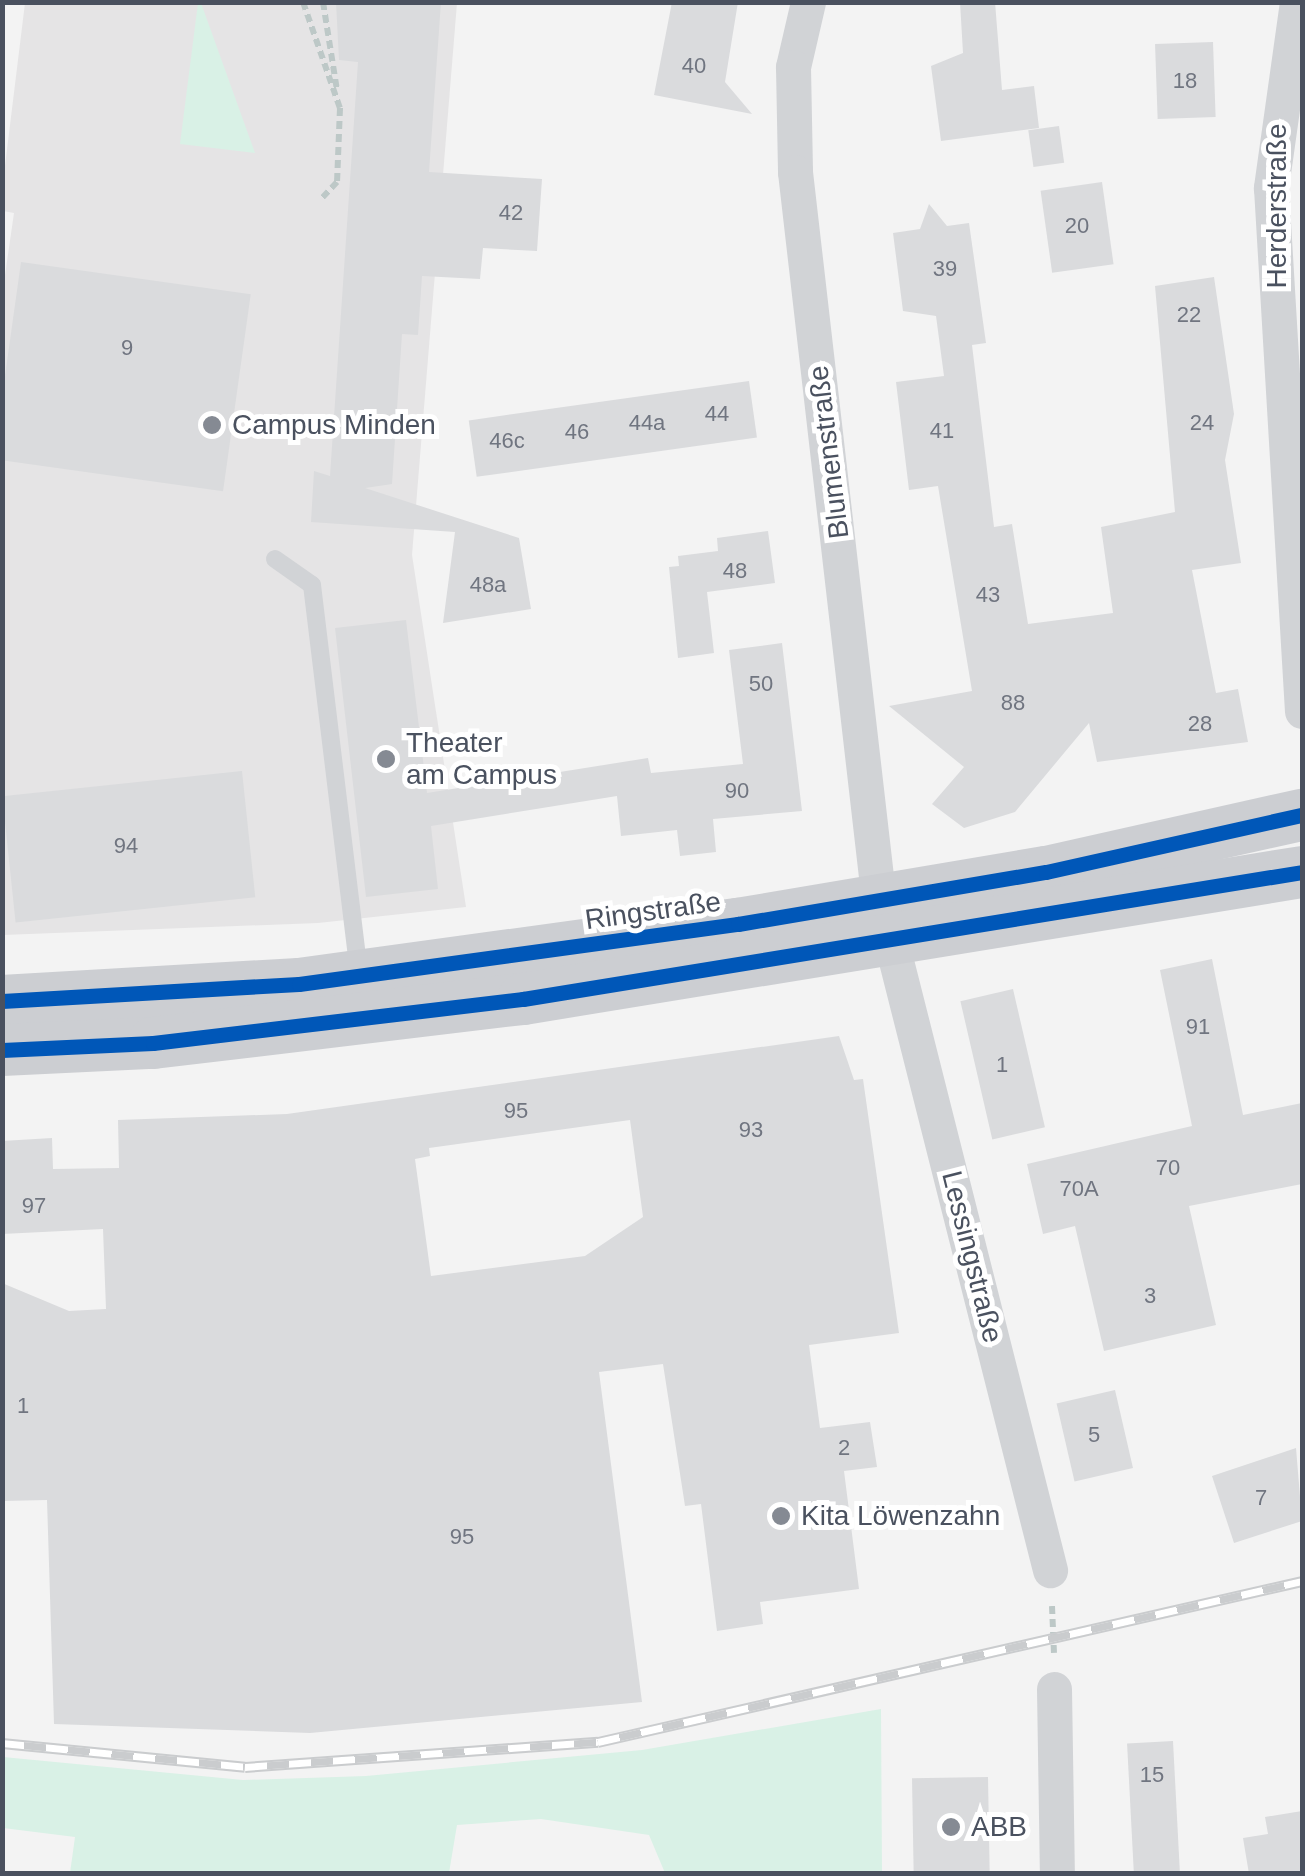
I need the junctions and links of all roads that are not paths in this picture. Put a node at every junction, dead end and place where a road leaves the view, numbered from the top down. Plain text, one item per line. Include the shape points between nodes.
1 (808, 2) edge
2 (1297, 2) edge
3 (275, 559) dead end
4 (1302, 711) edge
5 (1302, 815) edge
6 (1302, 872) edge
7 (886, 924) junction
8 (360, 977) junction
9 (2, 1000) edge
10 (2, 1050) edge
11 (1050, 1570) road end
12 (1054, 1688) road end
13 (1057, 1874) edge

1 - 7 street, Blumenstraße via 793,67 795,172
2 - 4 street, Herderstraße via 1271,188
3 - 8 lane via 312,585
5 - 7 main road, Ringstraße
6 - 7 main road, Ringstraße
7 - 8 main road, Ringstraße
7 - 10 main road, Ringstraße via 338,1023
7 - 11 street, Lessingstraße
8 - 9 main road, Ringstraße
12 - 13 street

